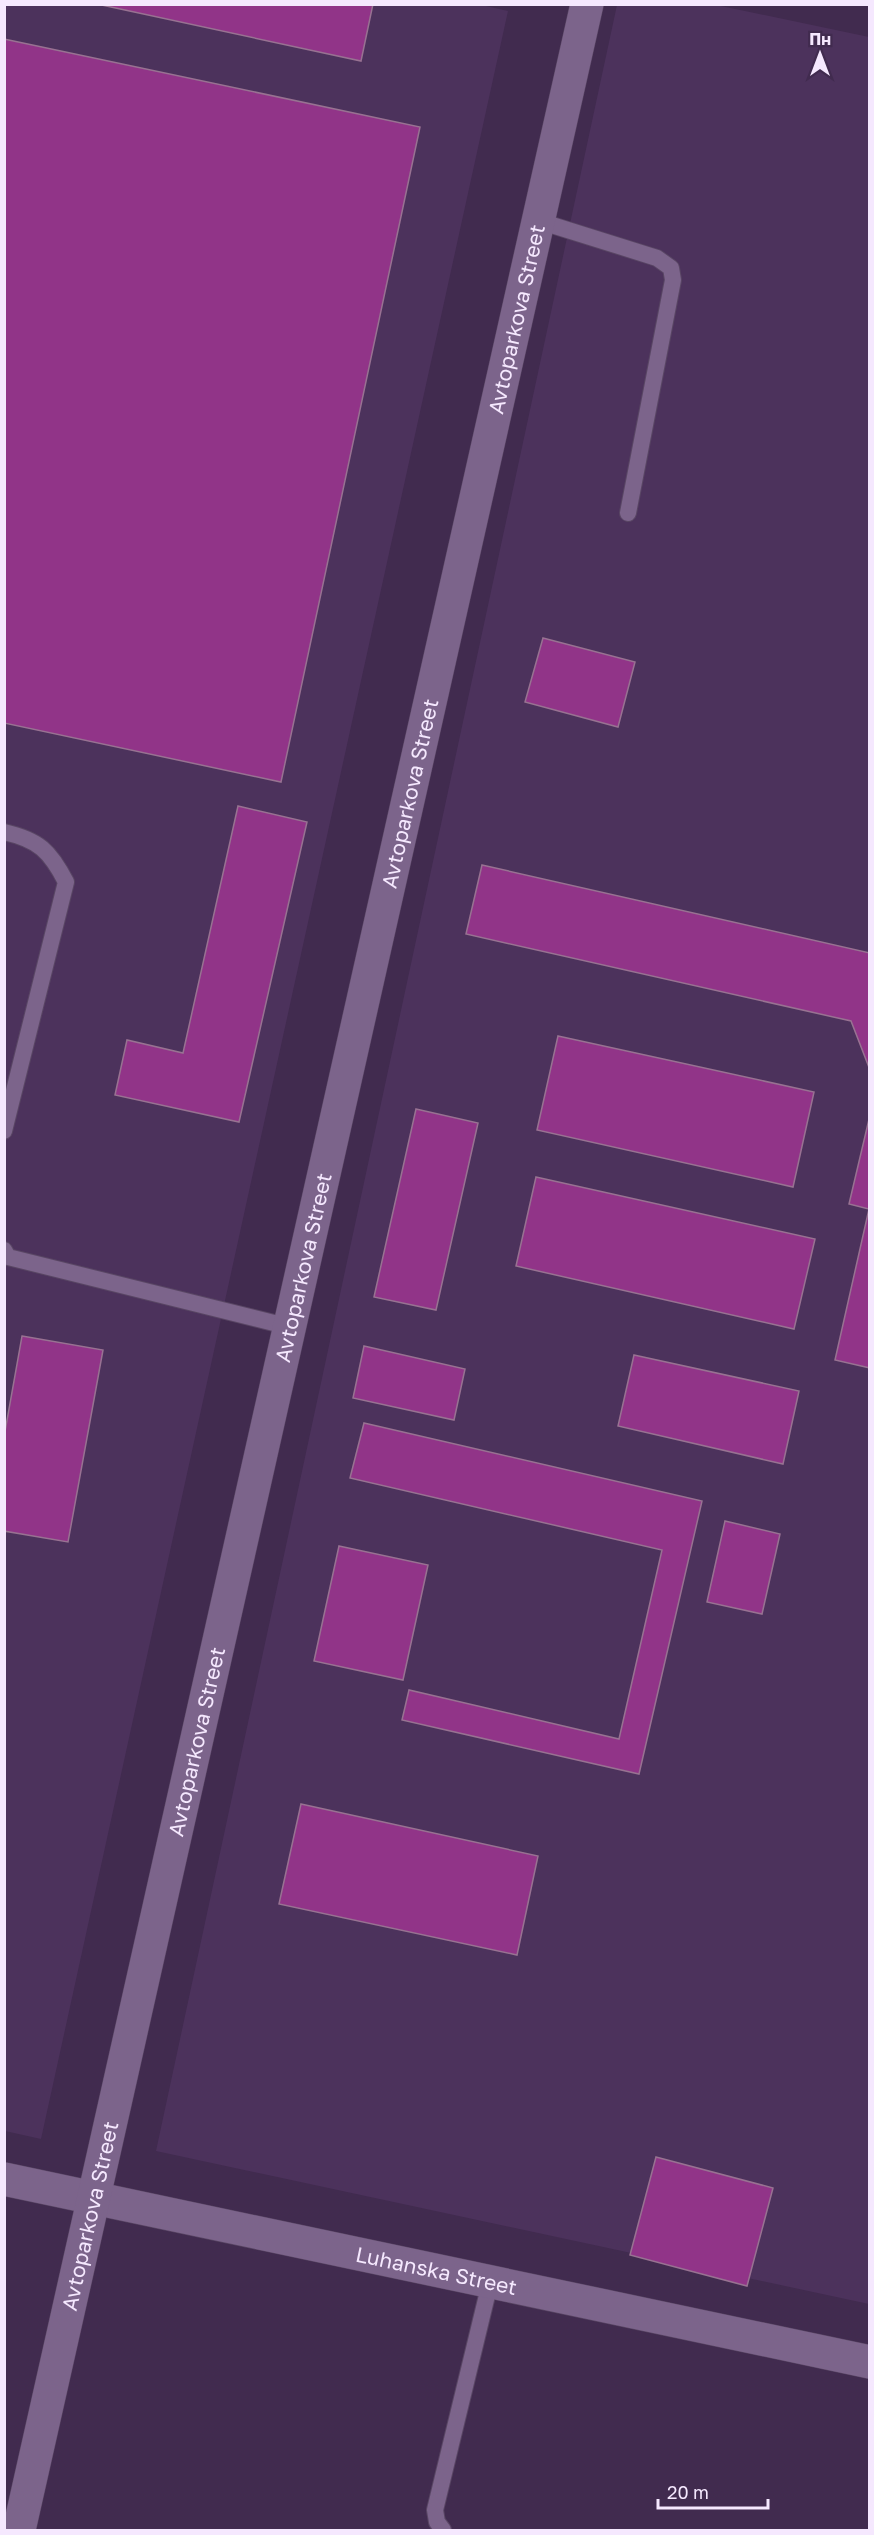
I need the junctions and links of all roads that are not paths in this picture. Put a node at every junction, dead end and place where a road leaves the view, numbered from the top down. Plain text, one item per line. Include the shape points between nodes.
1 (587, 4) edge
2 (539, 221) junction
3 (628, 513) dead end
4 (4, 832) edge
5 (4, 1131) edge
6 (4, 1250) edge
7 (290, 1327) junction
8 (4, 2179) edge
9 (93, 2199) junction
10 (490, 2283) junction
11 (870, 2362) edge
12 (19, 2530) edge
13 (442, 2530) edge

1 - 2 street, Avtoparkova Street
2 - 3 lane via 657,258 671,268 674,280
2 - 7 street, Avtoparkova Street
4 - 5 lane via 26,837 51,854 66,882
6 - 7 lane via 8,1257
7 - 9 street, Avtoparkova Street
8 - 9 street, Luhanska Street
9 - 10 street, Luhanska Street
9 - 12 street, Avtoparkova Street
10 - 11 street, Luhanska Street
10 - 13 lane via 435,2510

